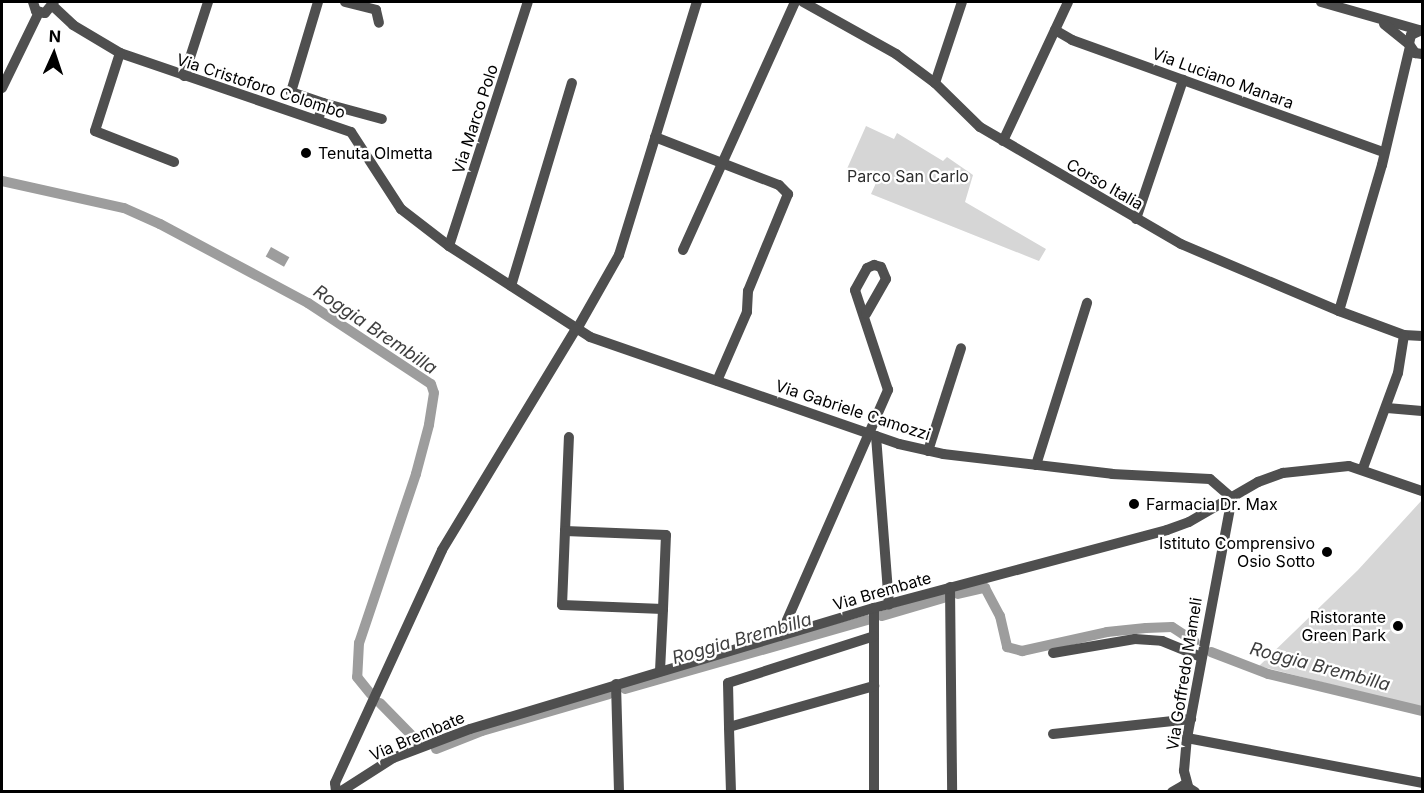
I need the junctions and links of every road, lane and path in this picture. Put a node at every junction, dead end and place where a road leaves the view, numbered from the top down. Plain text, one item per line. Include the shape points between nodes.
1 (33, 2) edge
2 (208, 2) edge
3 (318, 2) edge
4 (345, 2) edge
5 (528, 2) edge
6 (697, 2) edge
7 (795, 2) edge
8 (803, 2) edge
9 (962, 2) edge
10 (1068, 2) edge
11 (1321, 2) edge
12 (54, 4) edge
13 (39, 12) junction
14 (1382, 22) junction
15 (379, 23) dead end
16 (1055, 30) junction
17 (1421, 30) edge
18 (1417, 51) edge
19 (120, 54) junction
20 (183, 76) junction
21 (1183, 80) junction
22 (572, 83) dead end
23 (935, 83) junction
24 (2, 88) edge
25 (323, 104) junction
26 (382, 119) dead end
27 (318, 120) junction
28 (655, 137) junction
29 (1003, 141) junction
30 (1383, 152) junction
31 (174, 162) dead end
32 (722, 163) junction
33 (1136, 219) junction
34 (449, 246) junction
35 (683, 250) dead end
36 (512, 286) junction
37 (1087, 303) dead end
38 (1339, 311) junction
39 (866, 314) dead end
40 (577, 329) junction
41 (1404, 335) junction
42 (1422, 336) edge
43 (961, 348) dead end
44 (717, 381) junction
45 (1387, 408) junction
46 (1422, 411) edge
47 (873, 436) junction
48 (569, 437) dead end
49 (928, 451) junction
50 (1036, 465) junction
51 (1363, 468) junction
52 (1422, 491) edge
53 (1232, 498) junction
54 (565, 531) junction
55 (950, 588) junction
56 (889, 604) junction
57 (874, 608) junction
58 (663, 609) junction
59 (780, 636) junction
60 (874, 636) junction
61 (1053, 653) dead end
62 (1201, 657) junction
63 (660, 670) junction
64 (616, 684) junction
65 (874, 686) junction
66 (1191, 719) junction
67 (729, 728) junction
68 (1053, 734) dead end
69 (1187, 738) junction
70 (1422, 783) edge
71 (1192, 789) edge
72 (338, 792) edge
73 (619, 792) edge
74 (731, 792) edge
75 (874, 792) edge
76 (952, 792) edge
77 (1172, 792) edge

1 - 13 street
2 - 20 street
3 - 25 street via 291,92
4 - 15 street via 376,10
5 - 34 street, Via Marco Polo
6 - 28 street
7 - 32 street
8 - 23 street, Corso Italia via 896,54
9 - 23 street
10 - 16 street
11 - 14 street
12 - 13 street
12 - 19 street, Via Cristoforo Colombo via 73,25
13 - 24 street
14 - 17 street
14 - 18 street
16 - 21 street, Via Luciano Manara via 1072,40
16 - 29 street
17 - 18 street via 1411,34
18 - 30 street via 1407,69
19 - 20 street, Via Cristoforo Colombo
19 - 31 street via 95,131
20 - 27 street, Via Cristoforo Colombo
21 - 30 street, Via Luciano Manara
21 - 33 street
22 - 36 street
23 - 29 street, Corso Italia via 980,127
25 - 26 street
25 - 27 street
27 - 34 street, Via Cristoforo Colombo via 351,132 392,200
28 - 32 street
28 - 40 street via 619,255
29 - 33 street, Corso Italia
30 - 38 street
32 - 35 street
32 - 44 street via 778,185 788,194 788,201 748,291 747,312
33 - 38 street, Corso Italia via 1187,246
34 - 36 street, Via Cristoforo Colombo
36 - 40 street, Via Cristoforo Colombo
37 - 50 street
38 - 41 street, Corso Italia
39 - 47 street via 889,384
40 - 44 street, Via Gabriele Camozzi
40 - 72 street via 442,550 335,783
41 - 42 street, Corso Italia
41 - 45 street
43 - 49 street
44 - 47 street, Via Gabriele Camozzi
45 - 46 street
45 - 51 street
47 - 49 street, Via Gabriele Camozzi
47 - 56 street
47 - 59 street
48 - 54 street
49 - 50 street, Via Gabriele Camozzi
50 - 53 street, Via Gabriele Camozzi via 1156,479 1210,479
51 - 52 street, Via Brembate
51 - 53 street, Via Brembate via 1334,466 1283,473
53 - 55 street, Via Brembate via 1167,530
53 - 62 street, Via Goffredo Mameli
54 - 58 street via 666,536
54 - 58 street via 562,605
55 - 56 street, Via Brembate
55 - 76 street
56 - 57 street, Via Brembate
57 - 59 street, Via Brembate
57 - 60 street
58 - 63 street
59 - 63 street, Via Brembate
60 - 65 street
60 - 67 street via 728,683
61 - 62 street via 1136,639 1162,641
62 - 66 street, Via Goffredo Mameli
63 - 64 street, Via Brembate
64 - 72 street, Via Brembate via 435,742 393,759
64 - 73 street
65 - 67 street
65 - 75 street
66 - 68 street
66 - 69 street, Via Goffredo Mameli
67 - 74 street
69 - 70 street
69 - 71 street, Via Goffredo Mameli via 1184,771
71 - 77 street

